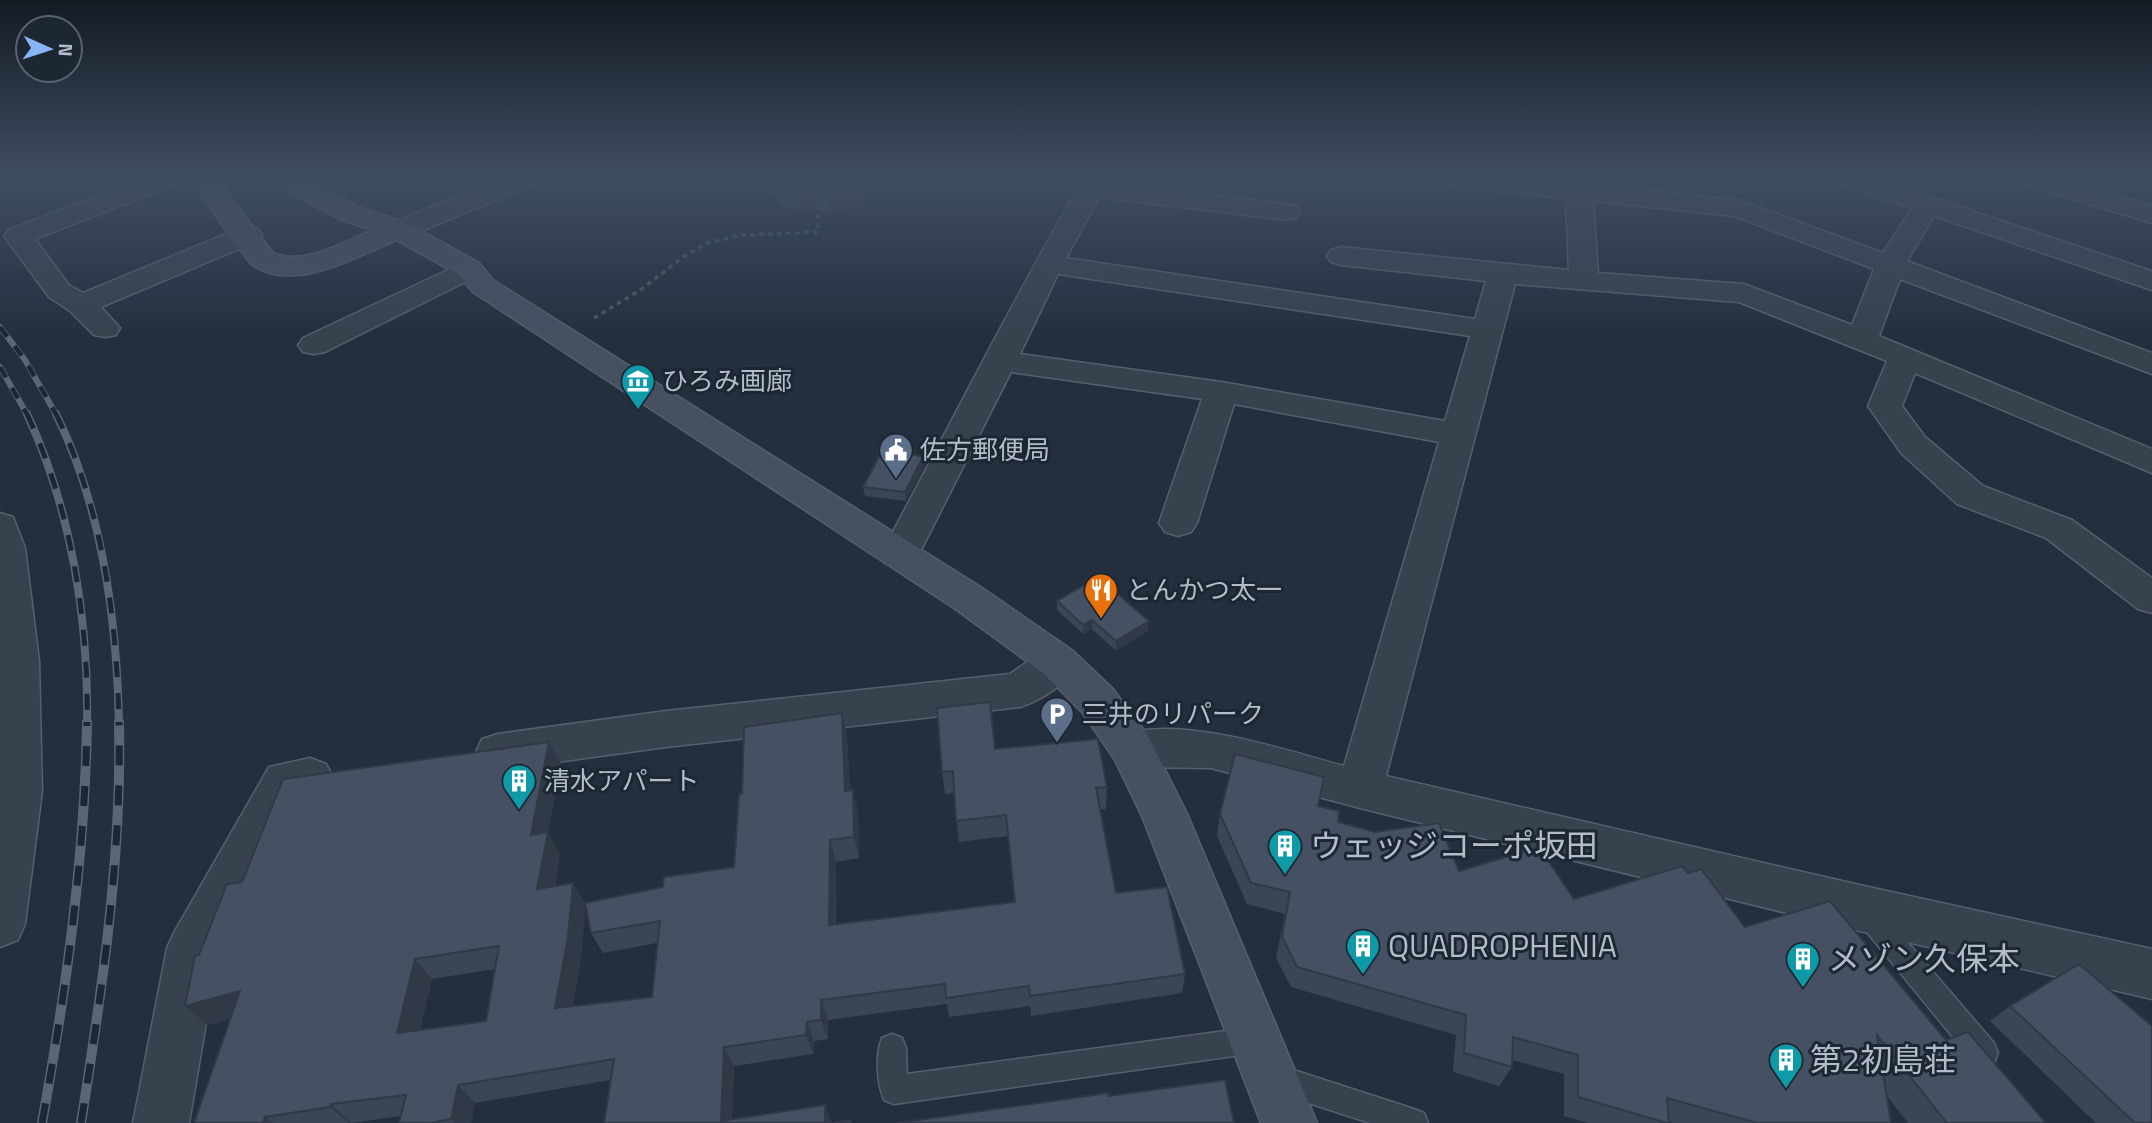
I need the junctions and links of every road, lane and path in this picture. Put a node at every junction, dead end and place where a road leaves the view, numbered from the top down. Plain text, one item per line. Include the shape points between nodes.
1 (30, 231) edge
2 (245, 231) edge
3 (343, 231) edge
4 (396, 231) edge
5 (401, 231) edge
6 (818, 231) edge
7 (1067, 231) edge
8 (1582, 231) edge
9 (1801, 231) edge
10 (1903, 231) edge
11 (2020, 231) edge
12 (248, 236) junction
13 (368, 243) junction
14 (1341, 256) dead end
15 (1048, 264) junction
16 (1890, 265) junction
17 (1503, 274) junction
18 (467, 278) junction
19 (1584, 279) junction
20 (2152, 281) edge
21 (81, 305) junction
22 (592, 319) dead end
23 (105, 328) dead end
24 (1489, 330) junction
25 (1862, 340) junction
26 (314, 345) dead end
27 (1905, 357) junction
28 (1001, 361) junction
29 (2152, 364) edge
30 (1221, 392) junction
31 (1457, 434) junction
32 (2152, 462) edge
33 (1178, 523) dead end
34 (0, 526) edge
35 (900, 554) junction
36 (2152, 599) edge
37 (1058, 662) junction
38 (1132, 749) junction
39 (451, 758) edge
40 (354, 771) edge
41 (1360, 789) junction
42 (9, 794) edge
43 (1864, 909) junction
44 (0, 924) edge
45 (2152, 974) edge
46 (892, 1048) dead end
47 (1263, 1058) junction
48 (1998, 1069) edge
49 (161, 1123) edge
50 (1289, 1123) edge
51 (1414, 1123) edge

1 - 21 street via 18,236 60,290
2 - 12 street
3 - 13 street
4 - 13 street
5 - 18 street
6 - 22 path via 733,237 704,244
7 - 15 street
8 - 19 street
9 - 16 street
10 - 16 street
11 - 20 street
12 - 13 street via 263,259 283,267 311,264
12 - 21 street
13 - 18 street
14 - 17 street
15 - 24 street
15 - 28 street
16 - 25 street
16 - 29 street
17 - 19 street
17 - 24 street
18 - 26 street
18 - 35 street
19 - 25 street via 1744,293
21 - 23 street
24 - 31 street
25 - 27 street
27 - 32 street
27 - 36 street via 1885,406 1913,445 1970,495 2059,528
28 - 30 street
28 - 35 street
30 - 31 street
30 - 33 street
31 - 41 street
34 - 42 street via 18,661
35 - 37 street
37 - 38 street via 1097,700
37 - 39 street via 1020,690
38 - 41 street via 1212,750
38 - 47 street via 1165,816
40 - 49 street via 285,781 199,936
41 - 43 street
42 - 44 street
43 - 45 street
43 - 48 lane
46 - 47 lane via 894,1090
47 - 50 street
47 - 51 lane

